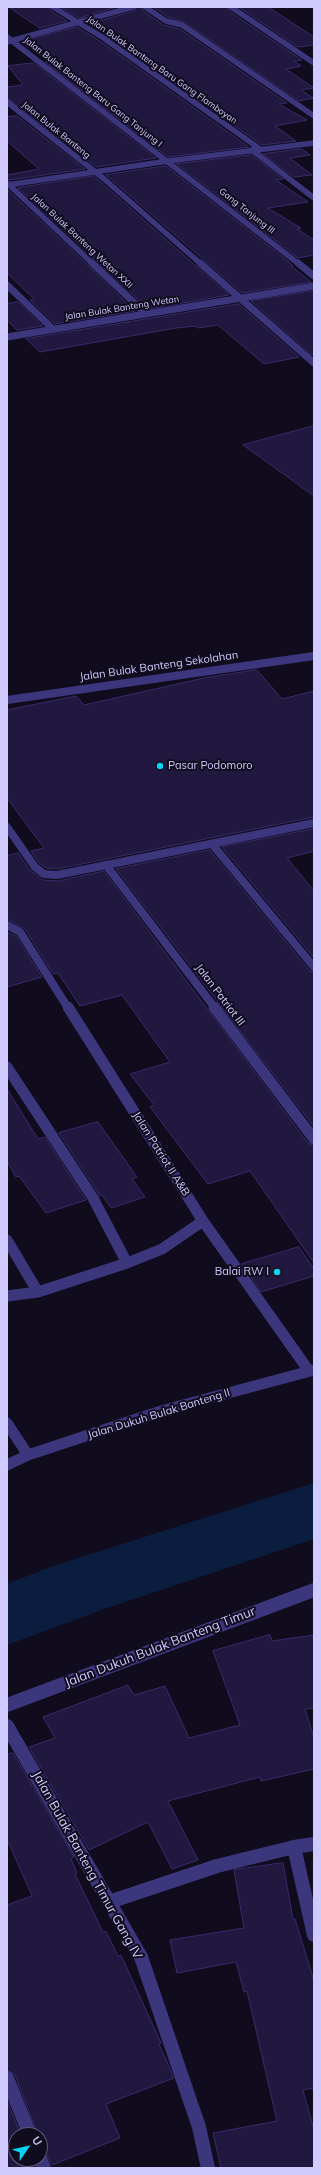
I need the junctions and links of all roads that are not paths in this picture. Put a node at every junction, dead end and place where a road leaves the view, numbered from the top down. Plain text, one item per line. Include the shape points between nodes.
1 (53, 7) edge
2 (133, 7) edge
3 (145, 7) edge
4 (231, 7) edge
5 (78, 22) junction
6 (9, 40) edge
7 (314, 63) edge
8 (7, 102) edge
9 (314, 116) edge
10 (314, 143) edge
11 (303, 145) junction
12 (260, 149) junction
13 (308, 149) dead end
14 (252, 150) junction
15 (168, 161) junction
16 (96, 173) junction
17 (7, 184) edge
18 (314, 198) edge
19 (314, 276) edge
20 (7, 284) edge
21 (314, 286) edge
22 (239, 298) junction
23 (145, 314) junction
24 (53, 329) junction
25 (7, 337) edge
26 (314, 363) edge
27 (314, 656) edge
28 (7, 700) edge
29 (314, 823) edge
30 (7, 827) edge
31 (212, 844) junction
32 (106, 865) junction
33 (7, 925) edge
34 (314, 967) edge
35 (7, 1067) edge
36 (314, 1139) edge
37 (203, 1221) junction
38 (7, 1240) edge
39 (126, 1263) junction
40 (38, 1292) junction
41 (7, 1296) edge
42 (312, 1370) edge
43 (7, 1423) edge
44 (28, 1455) junction
45 (7, 1465) edge
46 (314, 1590) edge
47 (7, 1705) edge
48 (7, 1726) edge
49 (314, 1844) edge
50 (294, 1847) junction
51 (108, 1902) junction
52 (314, 1935) edge
53 (7, 2078) edge
54 (27, 2127) edge
55 (208, 2168) edge

1 - 5 street, Jalan Bulak Banteng Baru Gang Flamboyan
2 - 5 street
3 - 9 street via 166,22 182,25
4 - 7 street
5 - 6 street
5 - 12 street, Jalan Bulak Banteng Baru Gang Flamboyan
6 - 15 street, Jalan Bulak Banteng Baru Gang Tanjung I
8 - 16 street, Jalan Bulak Banteng
10 - 11 street
11 - 12 street
11 - 13 street
12 - 14 street
14 - 15 street
14 - 18 street
15 - 16 street
15 - 19 street, Gang Tanjung III
16 - 17 street
16 - 22 street, Jalan Bulak Banteng
17 - 23 street, Jalan Bulak Banteng Wetan XXII
20 - 24 street
21 - 22 street, Jalan Bulak Banteng Wetan
22 - 23 street, Jalan Bulak Banteng Wetan
22 - 26 street, Jalan Bulak Banteng
23 - 24 street, Jalan Bulak Banteng Wetan
24 - 25 street, Jalan Bulak Banteng Wetan
27 - 28 street, Jalan Bulak Banteng Sekolahan
29 - 31 street
30 - 32 street via 35,867 44,874 57,875
31 - 32 street
31 - 34 street
32 - 36 street, Jalan Patriot III
33 - 37 street, Jalan Patriot II A&B via 20,932
35 - 39 street via 93,1198
37 - 39 street via 162,1249
37 - 42 street, Jalan Patriot II A&B
38 - 40 street
39 - 40 street
40 - 41 street
42 - 44 street, Jalan Dukuh Bulak Banteng II via 161,1411
43 - 44 street
44 - 45 street, Jalan Dukuh Bulak Banteng II
46 - 47 street, Jalan Dukuh Bulak Banteng Timur
48 - 51 street, Jalan Bulak Banteng Timur Gang IV
49 - 50 street
50 - 51 street via 217,1866
50 - 52 street
51 - 55 street, Jalan Bulak Banteng Timur Gang IV via 140,1957 200,2127
53 - 54 street

